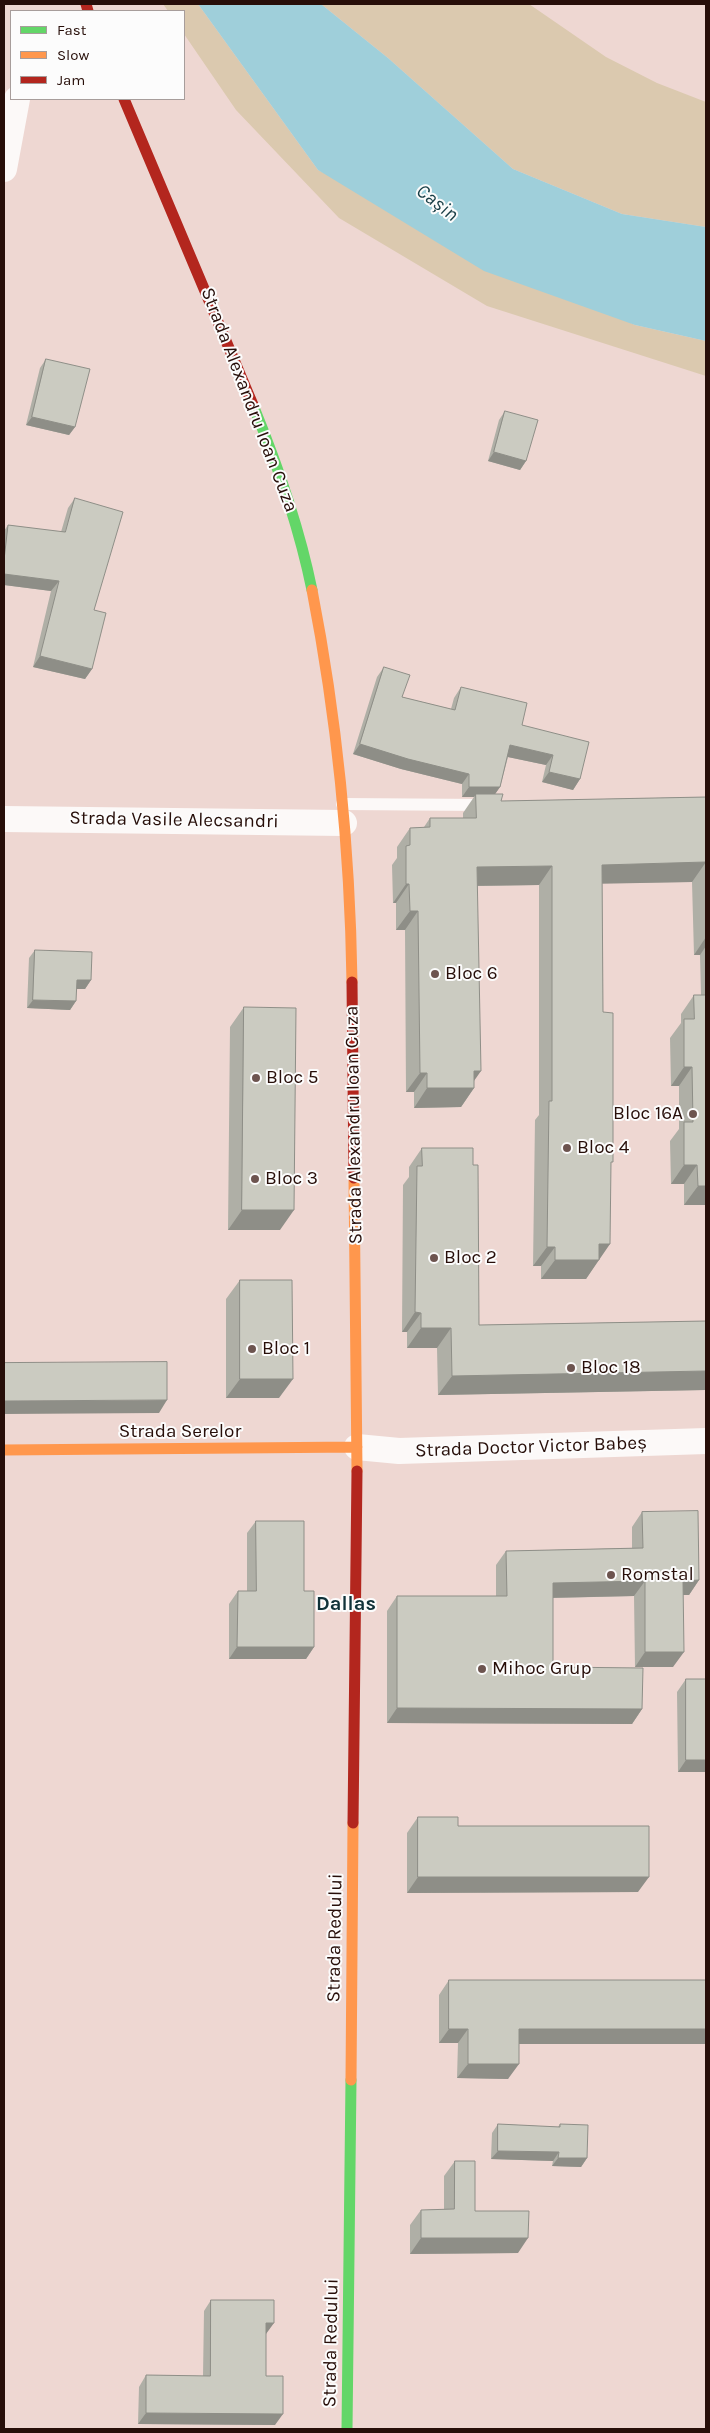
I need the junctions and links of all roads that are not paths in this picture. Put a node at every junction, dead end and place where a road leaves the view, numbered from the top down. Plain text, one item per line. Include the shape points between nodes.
1 (17, 100) edge
2 (124, 100) edge
3 (4, 169) edge
4 (498, 806) edge
5 (343, 813) junction
6 (4, 818) edge
7 (706, 1441) edge
8 (356, 1447) junction
9 (4, 1450) edge
10 (348, 2429) edge

1 - 3 street
2 - 5 main road, Strada Alexandru Ioan Cuza via 276,460 292,511 311,578 322,641
4 - 5 lane
5 - 6 street, Strada Vasile Alecsandri
5 - 8 main road, Strada Alexandru Ioan Cuza via 353,977
7 - 8 street, Strada Doctor Victor Babeș via 399,1451
8 - 9 main road, Strada Serelor
8 - 10 main road, Strada Redului

